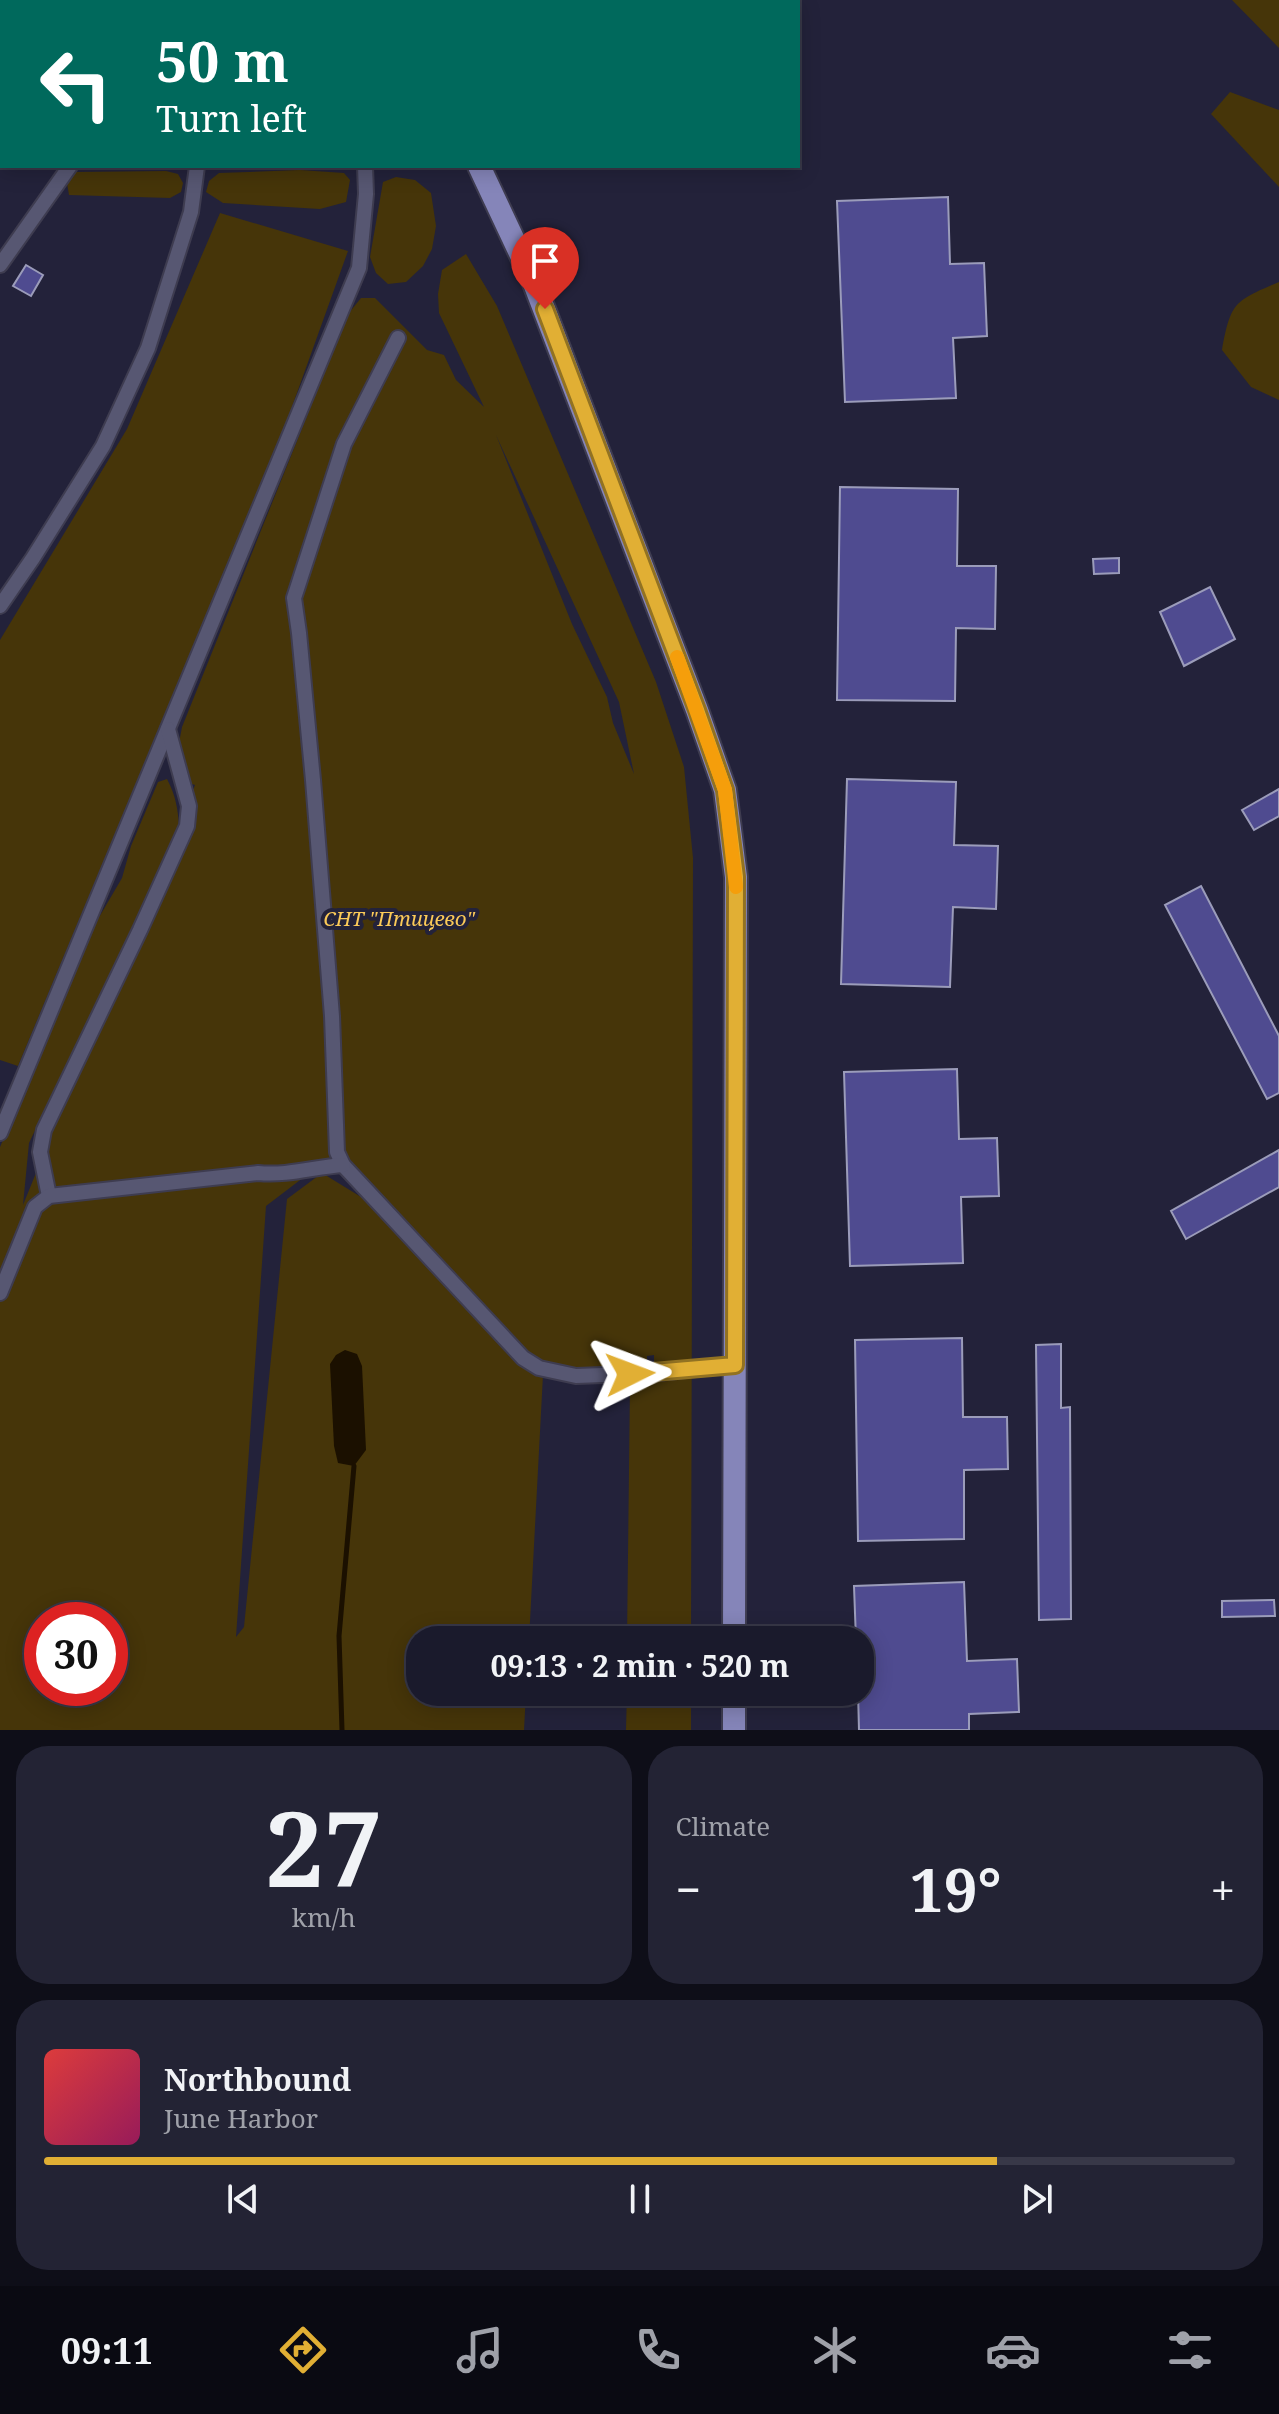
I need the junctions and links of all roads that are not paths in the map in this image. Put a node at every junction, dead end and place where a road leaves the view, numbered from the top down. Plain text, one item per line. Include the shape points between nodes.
1 (69, 168) edge
2 (197, 168) edge
3 (365, 168) edge
4 (480, 168) edge
5 (0, 265) edge
6 (398, 338) dead end
7 (0, 606) edge
8 (168, 729) junction
9 (5, 1108) edge
10 (0, 1133) edge
11 (343, 1165) junction
12 (49, 1196) junction
13 (0, 1293) edge
14 (735, 1365) junction
15 (734, 1626) edge
16 (734, 1706) edge
17 (734, 1730) edge

1 - 5 street
2 - 7 street via 191,212 148,348 103,446
3 - 8 street via 359,268
4 - 14 main road via 534,283 725,790 736,877
6 - 11 street via 344,444 294,598 330,985 337,1152
8 - 9 street
8 - 12 street via 189,806 187,826 44,1130 40,1152
9 - 10 street
11 - 12 street
11 - 14 street via 523,1358 539,1368 576,1376
12 - 13 street via 35,1207
14 - 15 main road
16 - 17 main road

